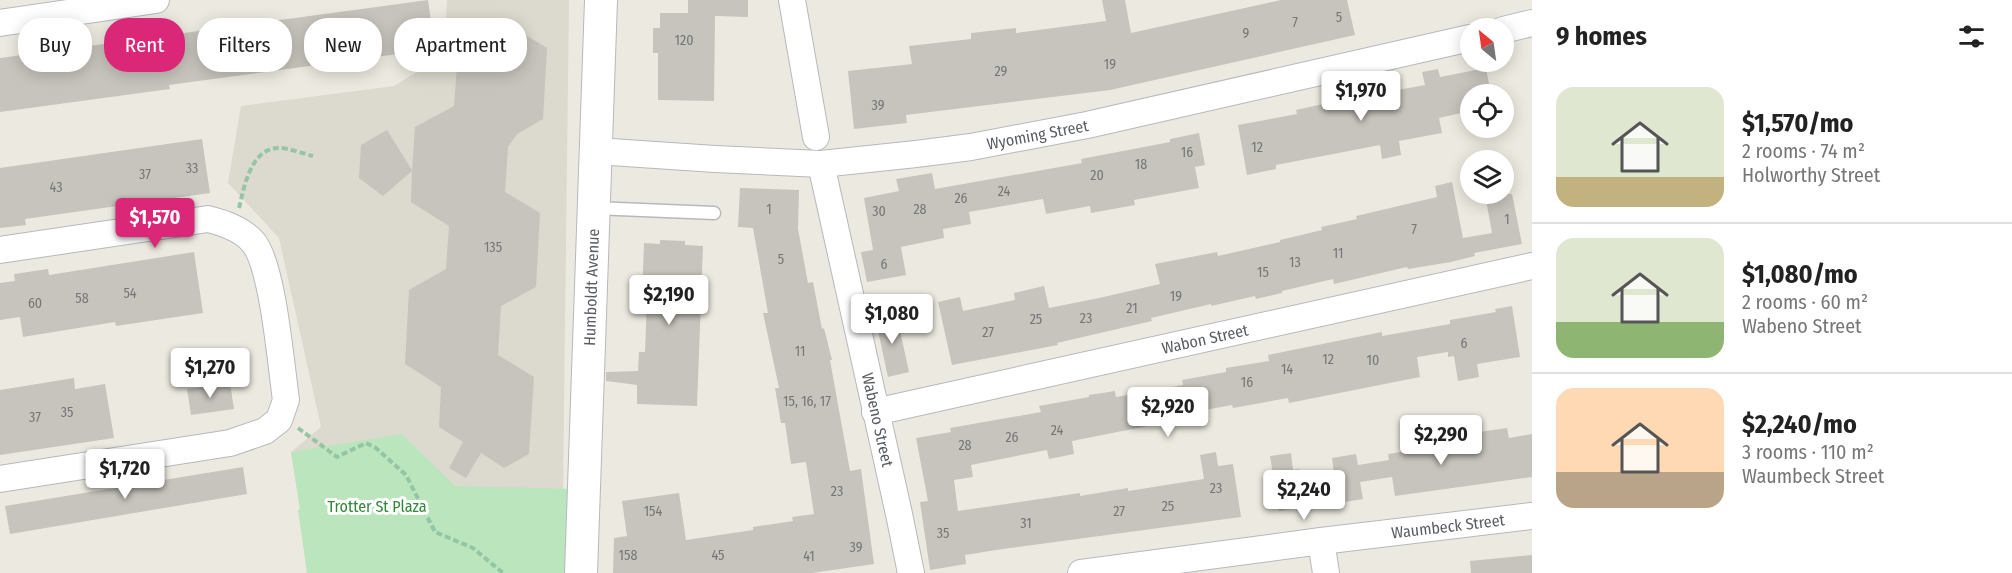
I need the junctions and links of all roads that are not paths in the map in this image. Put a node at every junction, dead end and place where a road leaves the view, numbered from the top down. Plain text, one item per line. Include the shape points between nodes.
1 (156, 0) edge
2 (601, 0) edge
3 (792, 0) edge
4 (0, 23) edge
5 (1532, 23) edge
6 (1514, 27) edge
7 (1460, 40) edge
8 (816, 136) dead end
9 (596, 151) junction
10 (821, 164) junction
11 (593, 208) junction
12 (714, 213) dead end
13 (0, 250) edge
14 (1532, 266) edge
15 (876, 412) junction
16 (0, 479) edge
17 (1532, 516) edge
18 (1321, 541) junction
19 (582, 573) edge
20 (910, 573) edge
21 (1081, 573) edge
22 (1326, 573) edge

1 - 4 street
2 - 9 street, Humboldt Avenue
3 - 8 street
5 - 6 street
7 - 10 street, Wyoming Street via 1036,135
9 - 10 street, Wyoming Street
9 - 11 street, Humboldt Avenue
10 - 15 street, Wabeno Street
11 - 12 lane
11 - 19 street, Humboldt Avenue
13 - 16 street via 208,219 235,229 253,241 264,262 286,400 279,420 265,431 230,442
14 - 15 street, Wabon Street
15 - 20 street, Wabeno Street
17 - 18 street, Waumbeck Street
18 - 21 street, Waumbeck Street
18 - 22 street

